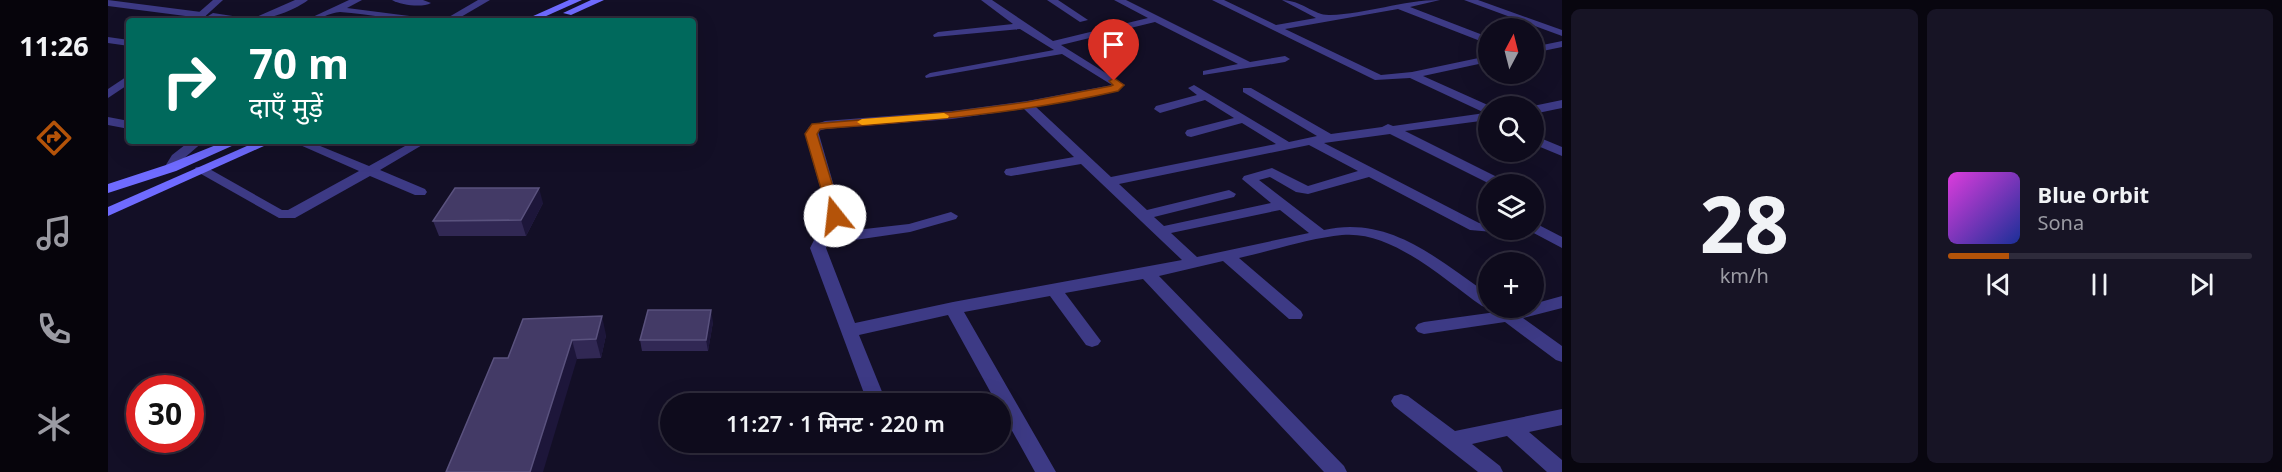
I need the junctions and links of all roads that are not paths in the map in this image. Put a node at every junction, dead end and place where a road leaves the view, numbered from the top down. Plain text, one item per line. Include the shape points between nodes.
1 (218, 0) edge
2 (230, 0) edge
3 (303, 0) edge
4 (397, 0) edge
5 (485, 0) edge
6 (577, 0) edge
7 (598, 0) edge
8 (986, 0) edge
9 (1052, 0) edge
10 (1119, 0) edge
11 (1217, 0) edge
12 (1287, 0) edge
13 (1358, 0) edge
14 (1435, 0) edge
15 (1469, 0) edge
16 (354, 1) edge
17 (108, 3) edge
18 (426, 3) dead end
19 (333, 5) edge
20 (1401, 7) junction
21 (1379, 11) junction
22 (204, 18) edge
23 (259, 18) edge
24 (314, 18) edge
25 (408, 18) edge
26 (452, 18) edge
27 (534, 18) edge
28 (556, 18) edge
29 (1518, 18) edge
30 (1156, 19) junction
31 (1083, 20) dead end
32 (1326, 20) junction
33 (1562, 20) edge
34 (1544, 25) edge
35 (1022, 26) junction
36 (1544, 27) edge
37 (1274, 28) junction
38 (1562, 33) edge
39 (938, 35) dead end
40 (1478, 36) edge
41 (108, 40) edge
42 (126, 43) edge
43 (1562, 44) edge
44 (1057, 47) junction
45 (1544, 48) edge
46 (1285, 59) dead end
47 (1478, 61) edge
48 (1248, 65) junction
49 (1207, 73) dead end
50 (1412, 75) junction
51 (930, 76) dead end
52 (126, 80) edge
53 (1194, 88) dead end
54 (1247, 90) dead end
55 (126, 93) edge
56 (108, 95) edge
57 (1207, 96) junction
58 (1562, 104) edge
59 (1027, 105) junction
60 (108, 107) edge
61 (1544, 108) edge
62 (1160, 110) dead end
63 (1478, 110) edge
64 (1478, 116) edge
65 (1244, 119) junction
66 (108, 121) edge
67 (126, 124) edge
68 (1388, 129) junction
69 (1191, 133) dead end
70 (1328, 138) junction
71 (1311, 141) junction
72 (193, 144) edge
73 (230, 144) edge
74 (262, 144) edge
75 (304, 144) edge
76 (418, 144) edge
77 (1544, 144) edge
78 (1286, 145) junction
79 (1562, 152) edge
80 (1085, 159) junction
81 (171, 168) junction
82 (201, 170) junction
83 (370, 171) junction
84 (1011, 172) dead end
85 (1370, 172) junction
86 (1480, 174) edge
87 (1109, 182) junction
88 (108, 189) edge
89 (420, 192) dead end
90 (1229, 194) dead end
91 (1281, 205) junction
92 (108, 212) edge
93 (1145, 215) junction
94 (951, 216) dead end
95 (1478, 227) edge
96 (1161, 231) junction
97 (1544, 232) edge
98 (1320, 234) junction
99 (841, 236) junction
100 (1562, 243) edge
101 (1227, 256) junction
102 (1194, 263) junction
103 (1147, 273) junction
104 (1053, 289) junction
105 (1478, 295) edge
106 (1562, 302) edge
107 (1544, 305) edge
108 (953, 308) junction
109 (1295, 315) dead end
110 (1478, 317) edge
111 (1510, 318) edge
112 (1424, 328) dead end
113 (848, 331) junction
114 (1092, 341) dead end
115 (1562, 355) edge
116 (873, 393) edge
117 (1401, 400) dead end
118 (1562, 417) edge
119 (1511, 428) junction
120 (1452, 440) junction
121 (1046, 472) edge
122 (1337, 472) edge
123 (1493, 472) edge
124 (1562, 472) edge

1 - 22 street
2 - 22 street
3 - 23 street
4 - 18 street
5 - 26 street
6 - 27 main road
7 - 28 main road
8 - 35 street
9 - 31 street
10 - 30 street
11 - 37 street
12 - 32 street
13 - 21 street
14 - 20 street
15 - 29 street
16 - 19 street
17 - 22 street
19 - 24 street
19 - 25 street
20 - 21 street
20 - 40 street
21 - 32 street
30 - 44 street
30 - 48 street
32 - 37 street
33 - 34 street
35 - 39 street
35 - 44 street
36 - 38 street
37 - 50 street via 1379,78
41 - 42 street
43 - 45 street
44 - 51 street
44 - 59 street via 1119,85
46 - 48 street
47 - 50 street
48 - 49 street
50 - 63 street
52 - 56 street
53 - 57 street
54 - 70 street
55 - 60 street
57 - 62 street
57 - 65 street
58 - 61 street
59 - 80 street
59 - 99 street via 816,126 811,134
64 - 68 street
65 - 69 street
65 - 78 street
66 - 67 street
68 - 70 street
68 - 86 street
70 - 71 street
71 - 78 street
71 - 85 street
72 - 81 street
73 - 81 main road
74 - 82 main road
75 - 83 street
76 - 83 street
77 - 79 street
78 - 87 street
80 - 84 street
80 - 87 street
81 - 88 main road
82 - 83 street via 284,216 297,213
82 - 92 main road
83 - 89 street
85 - 91 street via 1308,190 1272,172 1249,179
85 - 95 street
87 - 93 street
90 - 93 street
91 - 96 street
91 - 98 street
93 - 96 street
94 - 99 street via 910,228
96 - 102 street
97 - 100 street
98 - 101 street
98 - 105 street via 1343,230 1383,235 1421,255
99 - 113 street via 820,241 818,248
101 - 102 street
101 - 109 street
102 - 103 street
103 - 104 street
103 - 122 street
104 - 108 street
104 - 114 street
106 - 107 street
108 - 113 street
108 - 121 street
110 - 112 street
111 - 115 street
113 - 116 street
117 - 120 street
118 - 119 street
119 - 120 street
119 - 124 street
120 - 123 street

